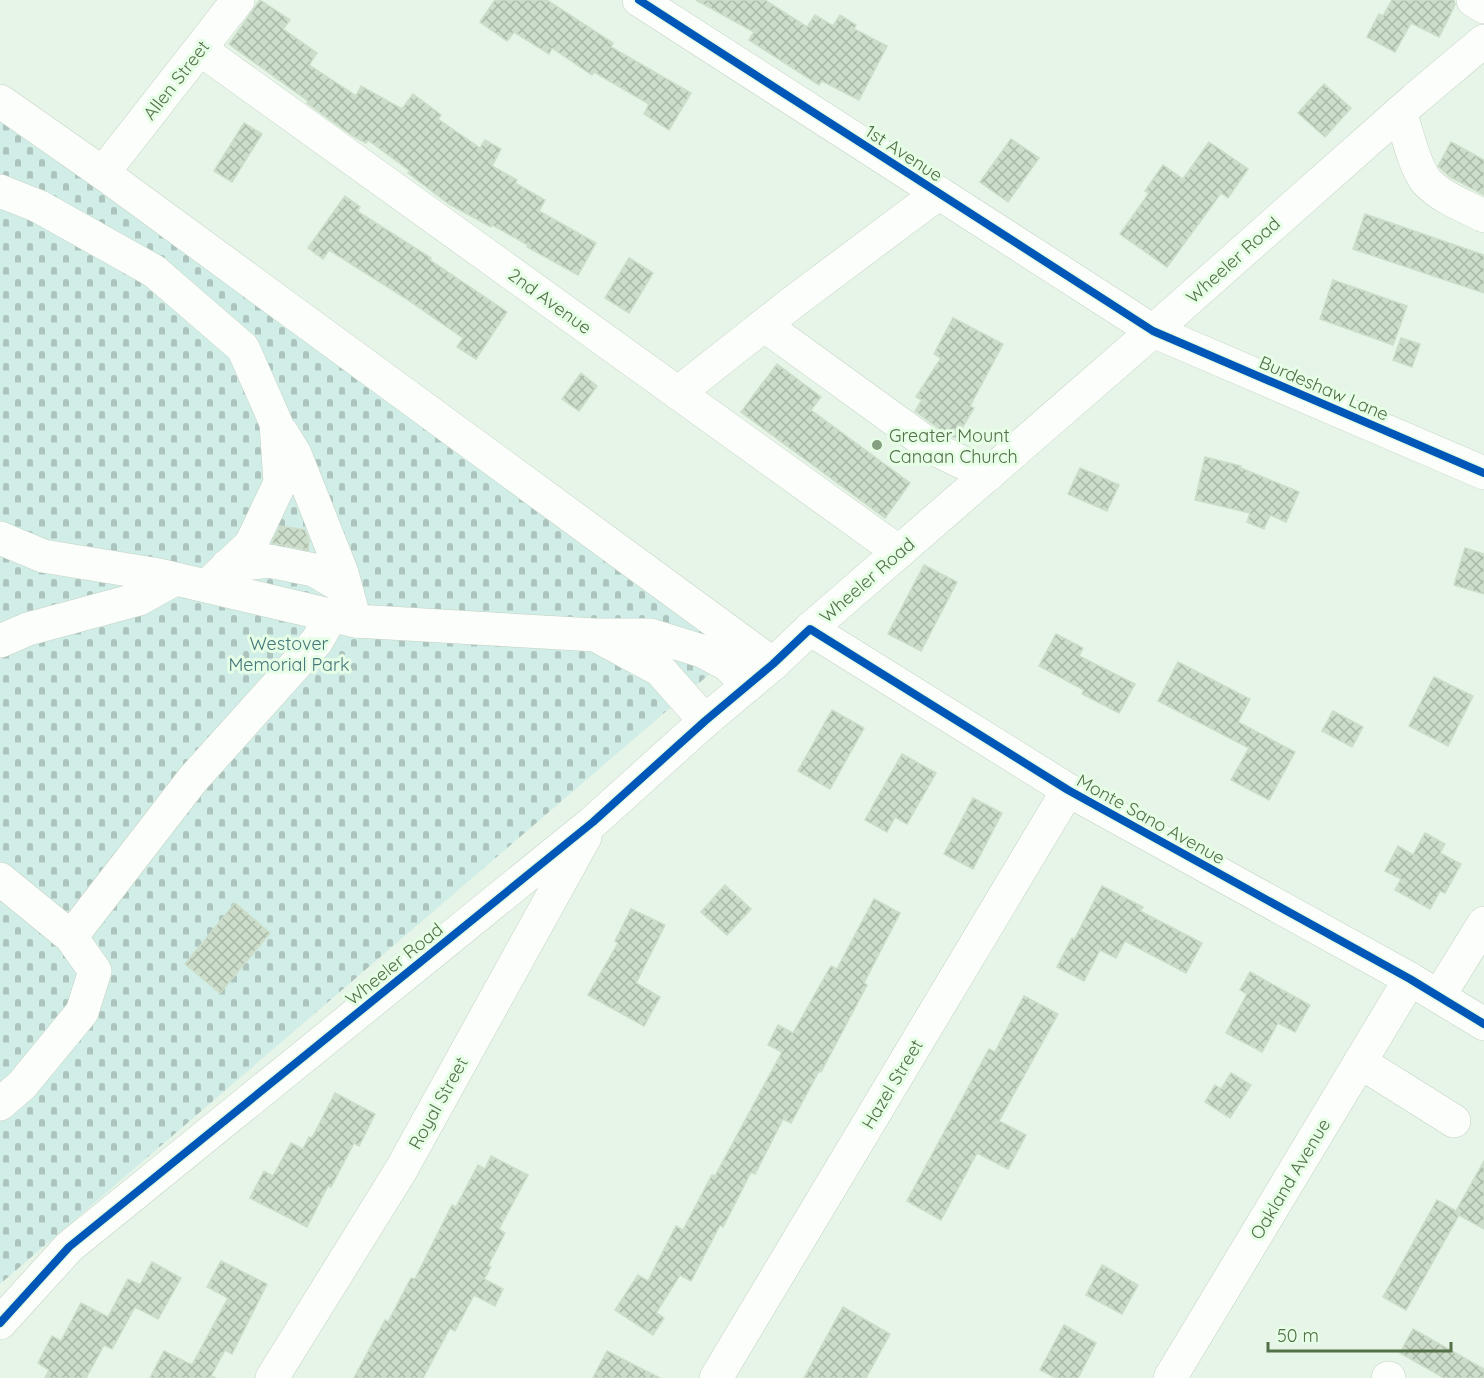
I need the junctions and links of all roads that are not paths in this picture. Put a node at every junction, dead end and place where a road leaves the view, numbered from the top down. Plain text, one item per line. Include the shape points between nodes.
1 (238, 0) edge
2 (639, 0) edge
3 (1473, 0) edge
4 (1484, 6) edge
5 (1484, 41) edge
6 (200, 49) junction
7 (0, 101) edge
8 (1400, 112) junction
9 (113, 160) dead end
10 (0, 191) edge
11 (939, 194) junction
12 (1484, 216) edge
13 (764, 325) junction
14 (1153, 331) junction
15 (678, 393) junction
16 (276, 423) junction
17 (1484, 473) edge
18 (988, 475) junction
19 (0, 538) edge
20 (899, 552) junction
21 (217, 576) junction
22 (175, 579) junction
23 (344, 608) junction
24 (810, 629) junction
25 (595, 635) junction
26 (0, 641) edge
27 (773, 664) junction
28 (748, 685) junction
29 (705, 721) junction
30 (1068, 790) junction
31 (593, 822) junction
32 (0, 879) edge
33 (1484, 923) edge
34 (71, 937) junction
35 (1410, 980) junction
36 (1439, 996) junction
37 (1484, 1024) edge
38 (1360, 1062) junction
39 (0, 1104) edge
40 (1454, 1121) dead end
41 (0, 1323) edge
42 (272, 1378) edge
43 (716, 1378) edge
44 (1170, 1378) edge

1 - 6 street, Allen Street
2 - 11 street, 1st Avenue
3 - 4 street
5 - 8 street, Wheeler Road
6 - 9 street, Allen Street
6 - 15 street, 2nd Avenue
7 - 27 street
8 - 12 street via 1426,181 1440,193
8 - 14 street, Wheeler Road
10 - 16 street via 38,206 154,271 243,348
11 - 13 street
11 - 14 street, 1st Avenue
13 - 15 street
13 - 18 street via 935,449
14 - 17 street, Burdeshaw Lane
14 - 18 street, Wheeler Road
15 - 20 street, 2nd Avenue
16 - 21 street via 280,483 250,544
16 - 23 street via 295,454
18 - 20 street, Wheeler Road
19 - 22 street via 43,556
20 - 24 street, Wheeler Road
21 - 22 street
21 - 23 street
22 - 26 street via 139,599 28,629
23 - 25 street
23 - 34 street via 193,779
24 - 27 street, Wheeler Road
24 - 30 street, Monte Sano Avenue
25 - 28 street via 650,635 702,651 728,665
25 - 29 street via 660,670
27 - 28 street, Wheeler Road
28 - 29 street, Wheeler Road
29 - 31 street, Wheeler Road
30 - 35 street, Monte Sano Avenue
30 - 43 street, Hazel Street
31 - 41 street, Wheeler Road via 69,1247
31 - 42 street, Royal Street via 401,1170
32 - 34 street
33 - 36 street
34 - 39 street via 95,971 82,1012 22,1085
35 - 36 street, Monte Sano Avenue
35 - 38 street, Oakland Avenue
36 - 37 street, Monte Sano Avenue
38 - 40 street
38 - 44 street, Oakland Avenue

